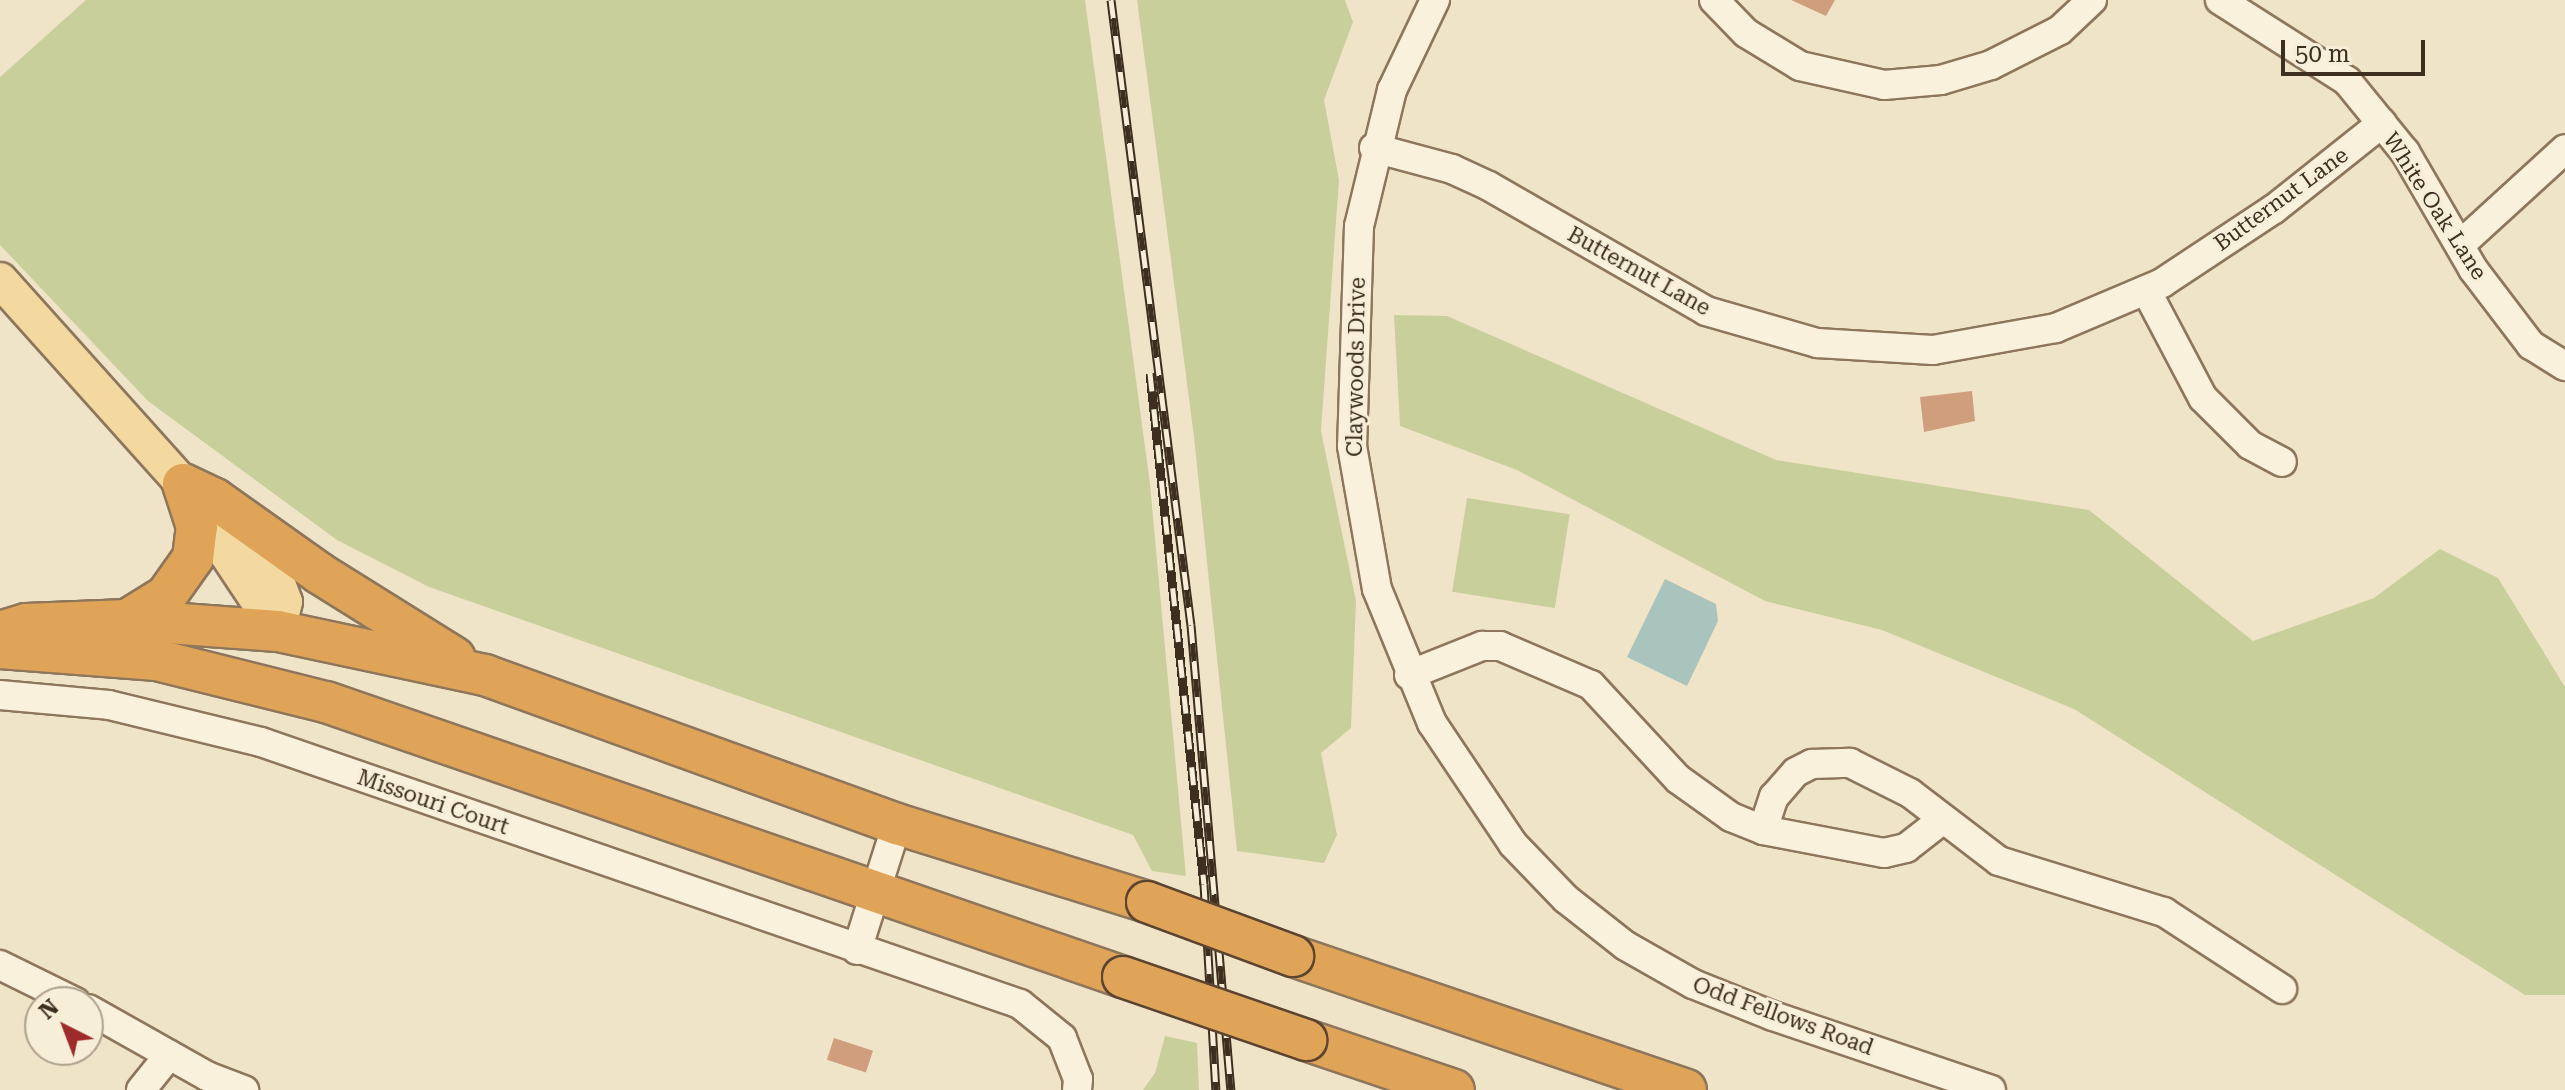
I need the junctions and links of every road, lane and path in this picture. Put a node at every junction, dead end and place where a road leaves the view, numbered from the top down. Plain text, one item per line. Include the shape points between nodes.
1 (1435, 0) edge
2 (1714, 0) edge
3 (2092, 0) edge
4 (2220, 0) edge
5 (2382, 123) junction
6 (1374, 148) junction
7 (2565, 149) edge
8 (2460, 245) junction
9 (0, 280) edge
10 (2146, 290) junction
11 (2565, 366) edge
12 (2282, 462) dead end
13 (183, 484) junction
14 (127, 620) junction
15 (278, 631) junction
16 (0, 632) edge
17 (0, 648) edge
18 (211, 669) junction
19 (485, 675) junction
20 (1409, 675) junction
21 (0, 695) edge
22 (370, 718) junction
23 (1942, 820) junction
24 (897, 824) junction
25 (1763, 830) junction
26 (1553, 885) joint
27 (874, 894) junction
28 (857, 950) junction
29 (0, 965) edge
30 (43, 986) edge
31 (2282, 989) dead end
32 (104, 1018) edge
33 (169, 1055) junction
34 (141, 1090) edge
35 (244, 1090) edge
36 (1077, 1090) edge
37 (1454, 1090) edge
38 (1686, 1090) edge
39 (1991, 1090) edge

1 - 6 street, Claywoods Drive via 1408,50
2 - 3 street via 1746,33 1800,66 1884,85 1941,80 1991,65 2060,30
4 - 5 street, White Oak Lane via 2347,81
5 - 8 street, White Oak Lane
5 - 10 street, Butternut Lane via 2274,209
6 - 10 street, Butternut Lane via 1439,165 1489,186 1706,311 1817,343 1933,350 1995,343 2056,328
6 - 20 street, Claywoods Drive via 1359,226 1352,446 1377,589
7 - 8 street
8 - 11 street, White Oak Lane via 2531,345
9 - 13 main road
10 - 12 street via 2203,398 2250,445
13 - 14 highway via 197,527 193,558 166,596
13 - 15 main road via 247,543 277,581 285,602
13 - 19 highway via 215,499 380,613
14 - 15 highway
14 - 16 highway via 26,624
15 - 18 highway via 267,651 249,662
15 - 19 highway
15 - 22 highway via 319,681
17 - 18 highway via 101,653
18 - 22 highway
19 - 24 highway
20 - 25 street via 1482,646 1500,646 1591,685 1678,779 1731,817
20 - 26 street, Claywoods Drive via 1469,786
21 - 28 street, Missouri Court via 109,705 261,742
22 - 27 highway
23 - 25 street via 1927,836 1884,853
23 - 25 street via 1884,777 1833,761 1812,764 1784,783
23 - 31 street via 1978,849 2025,872 2138,900 2164,912
24 - 27 street
24 - 38 highway, bridge via 1147,902
26 - 39 street, Odd Fellows Road via 1626,946 1693,984
27 - 28 street
27 - 37 highway, bridge
28 - 36 street, Missouri Court via 1029,1009 1062,1038 1078,1079
29 - 30 street
32 - 33 street
33 - 34 street
33 - 35 street

